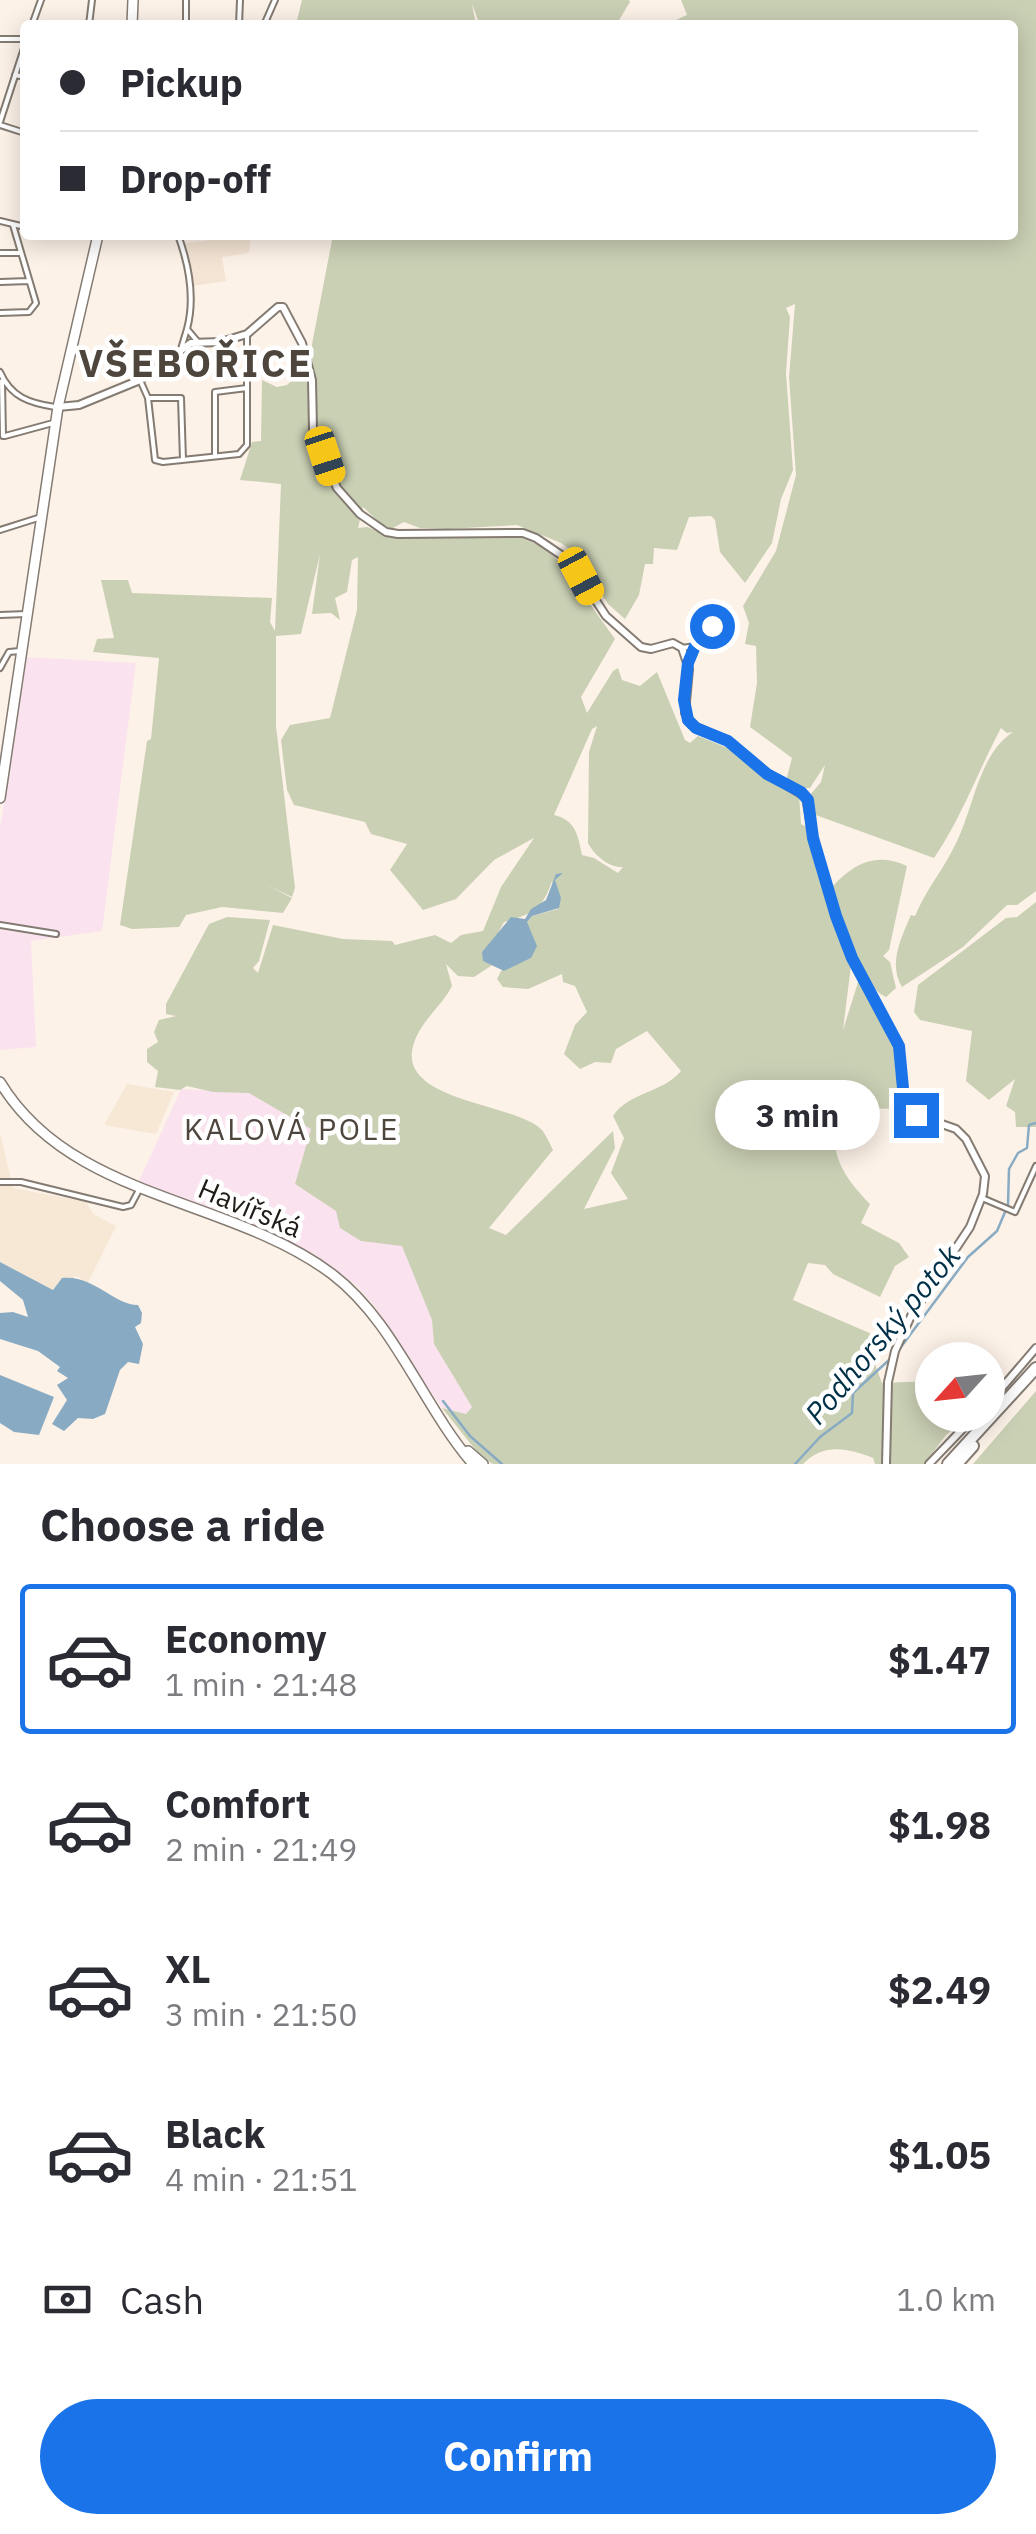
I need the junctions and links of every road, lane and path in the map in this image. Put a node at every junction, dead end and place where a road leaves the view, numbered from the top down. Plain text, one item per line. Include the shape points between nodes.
1 (20, 57) edge
2 (14, 76) junction
3 (20, 77) edge
4 (0, 123) edge
5 (0, 222) edge
6 (13, 226) junction
7 (20, 227) edge
8 (97, 240) edge
9 (180, 240) edge
10 (0, 253) edge
11 (20, 253) junction
12 (29, 281) junction
13 (0, 282) edge
14 (0, 312) edge
15 (187, 329) junction
16 (247, 334) junction
17 (198, 342) junction
18 (181, 349) junction
19 (1, 374) edge
20 (140, 380) junction
21 (247, 388) junction
22 (148, 398) junction
23 (58, 408) junction
24 (56, 422) junction
25 (1, 437) edge
26 (215, 456) junction
27 (183, 460) junction
28 (41, 517) junction
29 (0, 530) edge
30 (27, 614) junction
31 (0, 615) edge
32 (730, 618) dead end
33 (695, 646) junction
34 (682, 648) junction
35 (21, 651) junction
36 (3, 660) junction
37 (688, 663) junction
38 (0, 668) edge
39 (18, 668) junction
40 (0, 798) edge
41 (0, 925) edge
42 (56, 934) dead end
43 (0, 1082) edge
44 (1036, 1166) edge
45 (0, 1182) edge
46 (141, 1186) junction
47 (982, 1198) junction
48 (1036, 1348) edge
49 (1036, 1368) edge
50 (1036, 1378) edge
51 (1005, 1384) edge
52 (960, 1432) edge
53 (480, 1464) edge
54 (886, 1464) edge
55 (930, 1464) edge
56 (948, 1464) edge
57 (957, 1464) edge

1 - 2 street
2 - 3 street
2 - 4 street
5 - 6 street
6 - 7 street
6 - 11 street
8 - 23 main road
9 - 15 street via 192,304
10 - 11 street
11 - 12 street
12 - 13 street
12 - 14 street via 34,308
15 - 17 street
15 - 18 street
16 - 17 street
16 - 21 street
16 - 34 street via 284,308 312,380 316,441 336,488 376,526 398,534 508,532 536,538 570,561 606,616 641,647
17 - 18 street
18 - 20 street
19 - 23 street via 20,397
19 - 25 street
20 - 22 street
20 - 23 street
21 - 26 street via 248,445 239,454
21 - 26 street via 214,392
22 - 27 street via 153,456
22 - 27 street via 182,400
23 - 24 main road
24 - 25 street
24 - 28 main road
26 - 27 street
28 - 29 street
28 - 30 main road
30 - 31 street
30 - 35 main road
32 - 33 street
33 - 34 street
33 - 37 street
34 - 37 street
35 - 36 street
35 - 39 main road
36 - 38 street
36 - 39 street via 14,660
37 - 47 street via 684,700 692,725 728,741 808,800 836,916 899,1046 904,1099 916,1115 966,1138 985,1176
39 - 40 main road
41 - 42 street
43 - 46 main road, Havířská via 52,1142
44 - 47 street via 1015,1212
45 - 46 street via 122,1207 134,1202
46 - 53 main road, Havířská via 330,1272 367,1309
47 - 54 street via 894,1355
48 - 51 street
49 - 56 highway
50 - 57 highway
52 - 55 street

